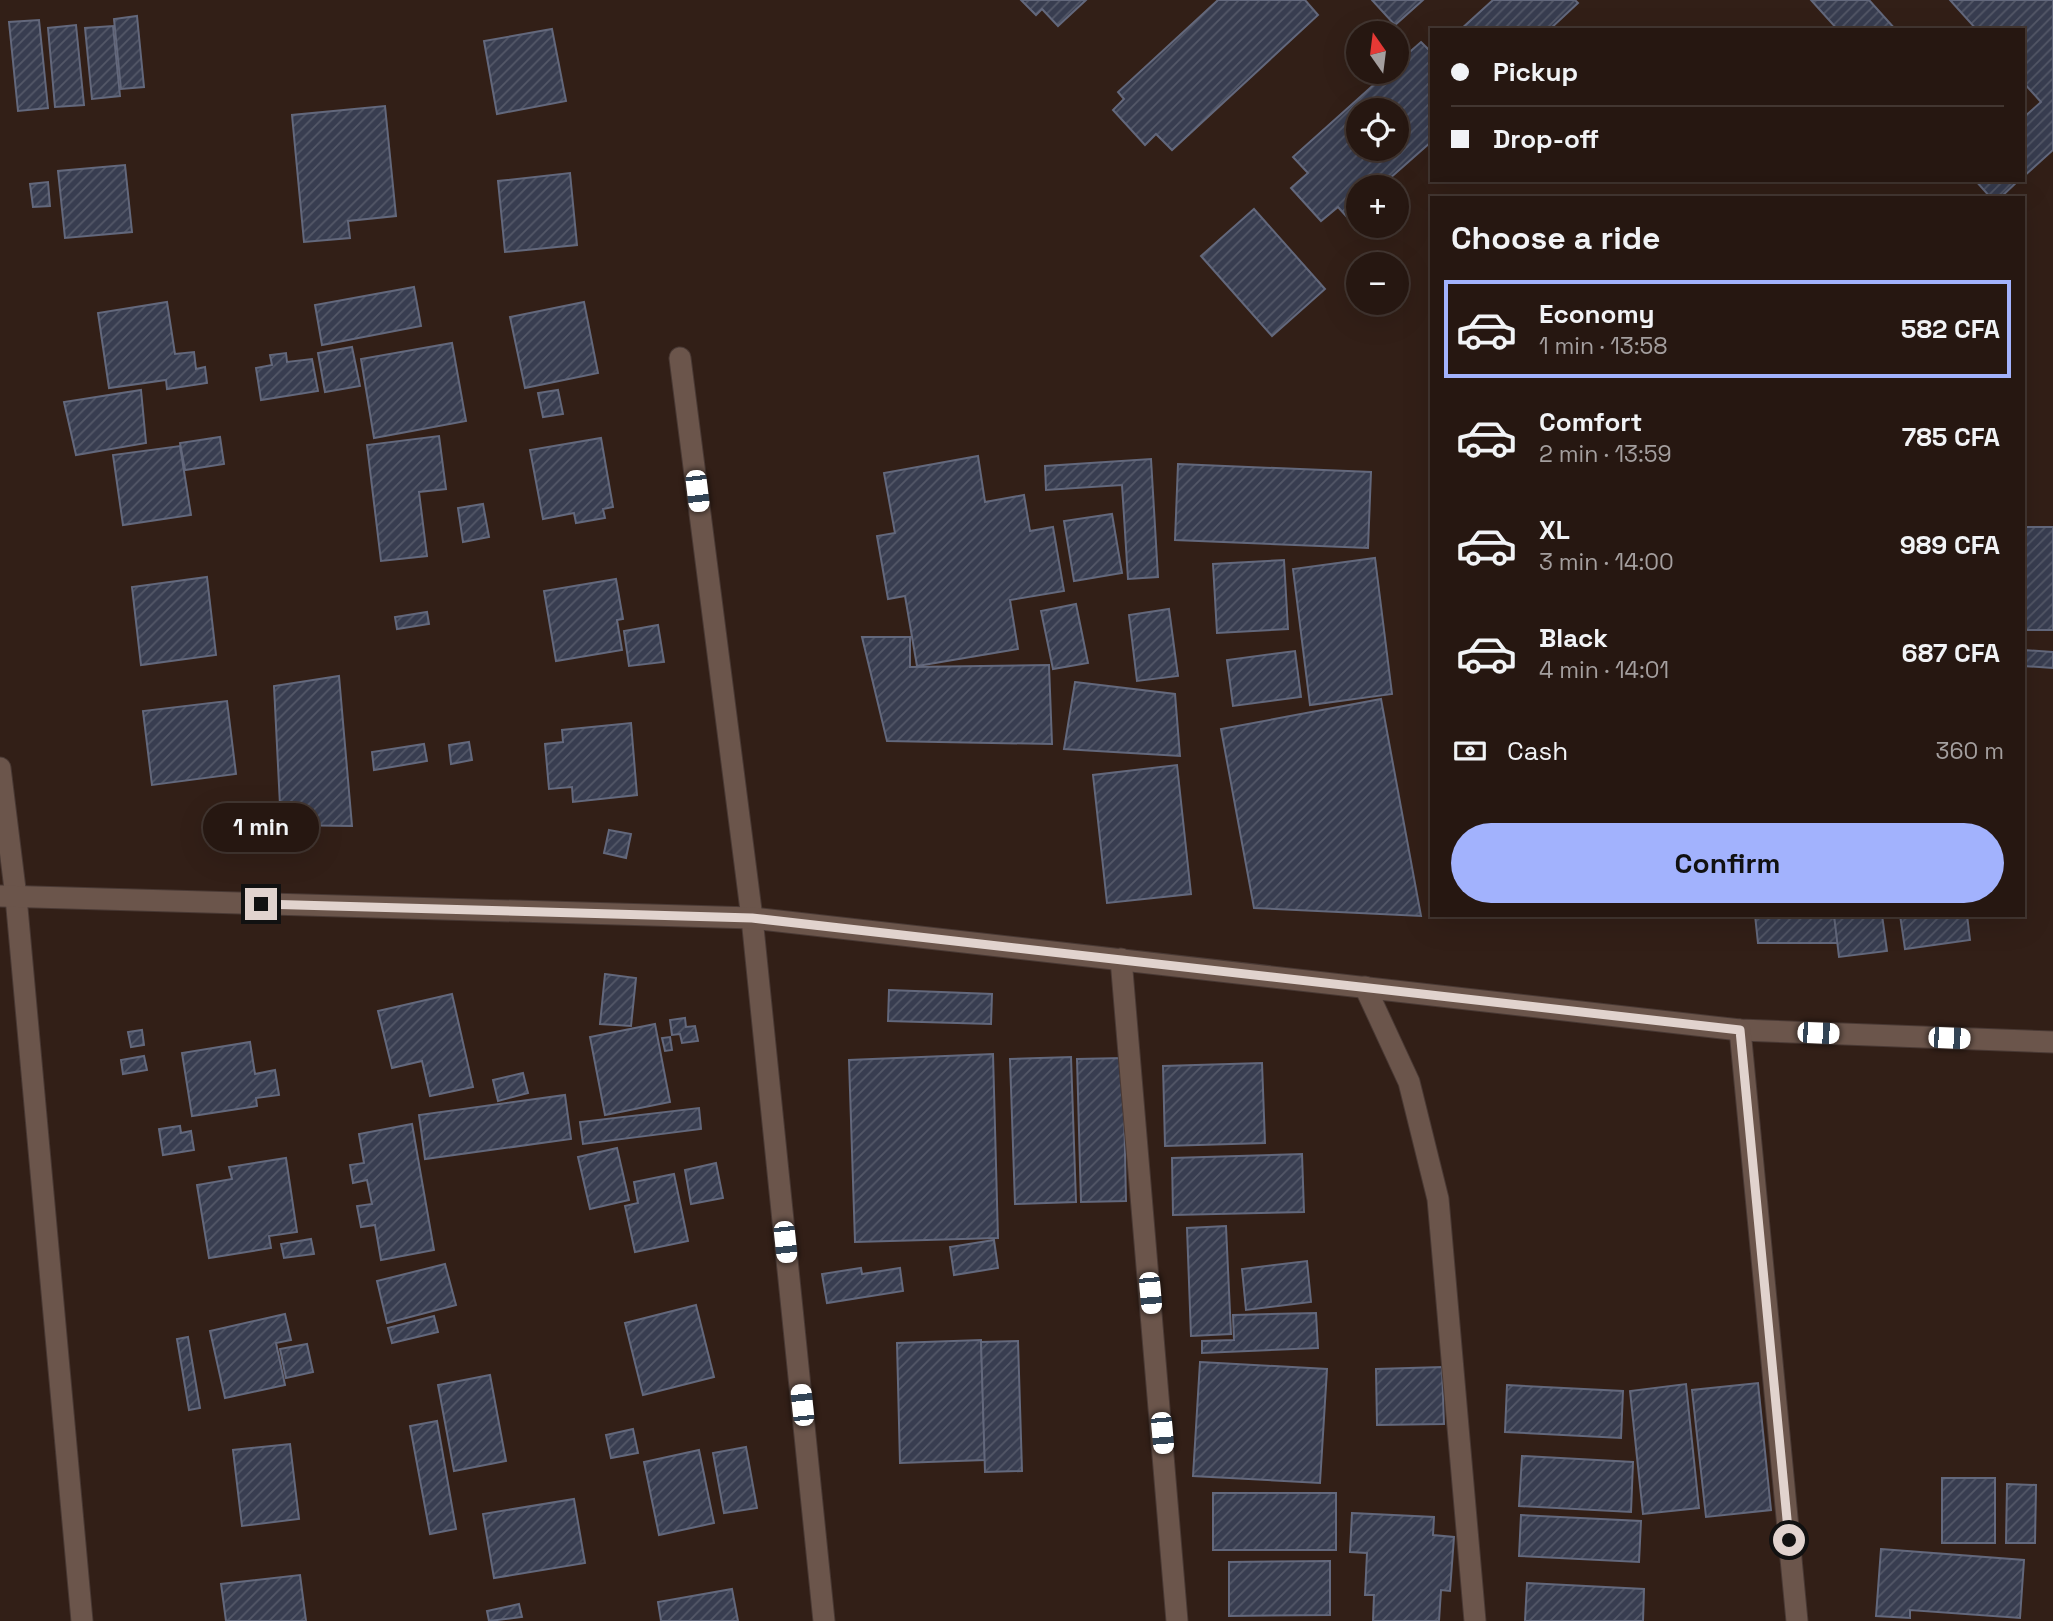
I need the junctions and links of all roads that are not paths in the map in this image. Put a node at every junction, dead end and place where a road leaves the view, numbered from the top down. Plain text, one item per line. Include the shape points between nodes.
1 (680, 358) dead end
2 (0, 768) edge
3 (8, 897) edge
4 (752, 918) junction
5 (1121, 959) junction
6 (1365, 987) junction
7 (1740, 1030) junction
8 (2053, 1042) edge
9 (82, 1621) edge
10 (824, 1621) edge
11 (1177, 1621) edge
12 (1475, 1621) edge
13 (1797, 1621) edge

1 - 4 street
2 - 3 street
3 - 4 street
3 - 9 street
4 - 5 street
4 - 10 street
5 - 6 street
5 - 11 street
6 - 7 street
6 - 12 street via 1409,1082 1438,1199
7 - 8 street
7 - 13 street

